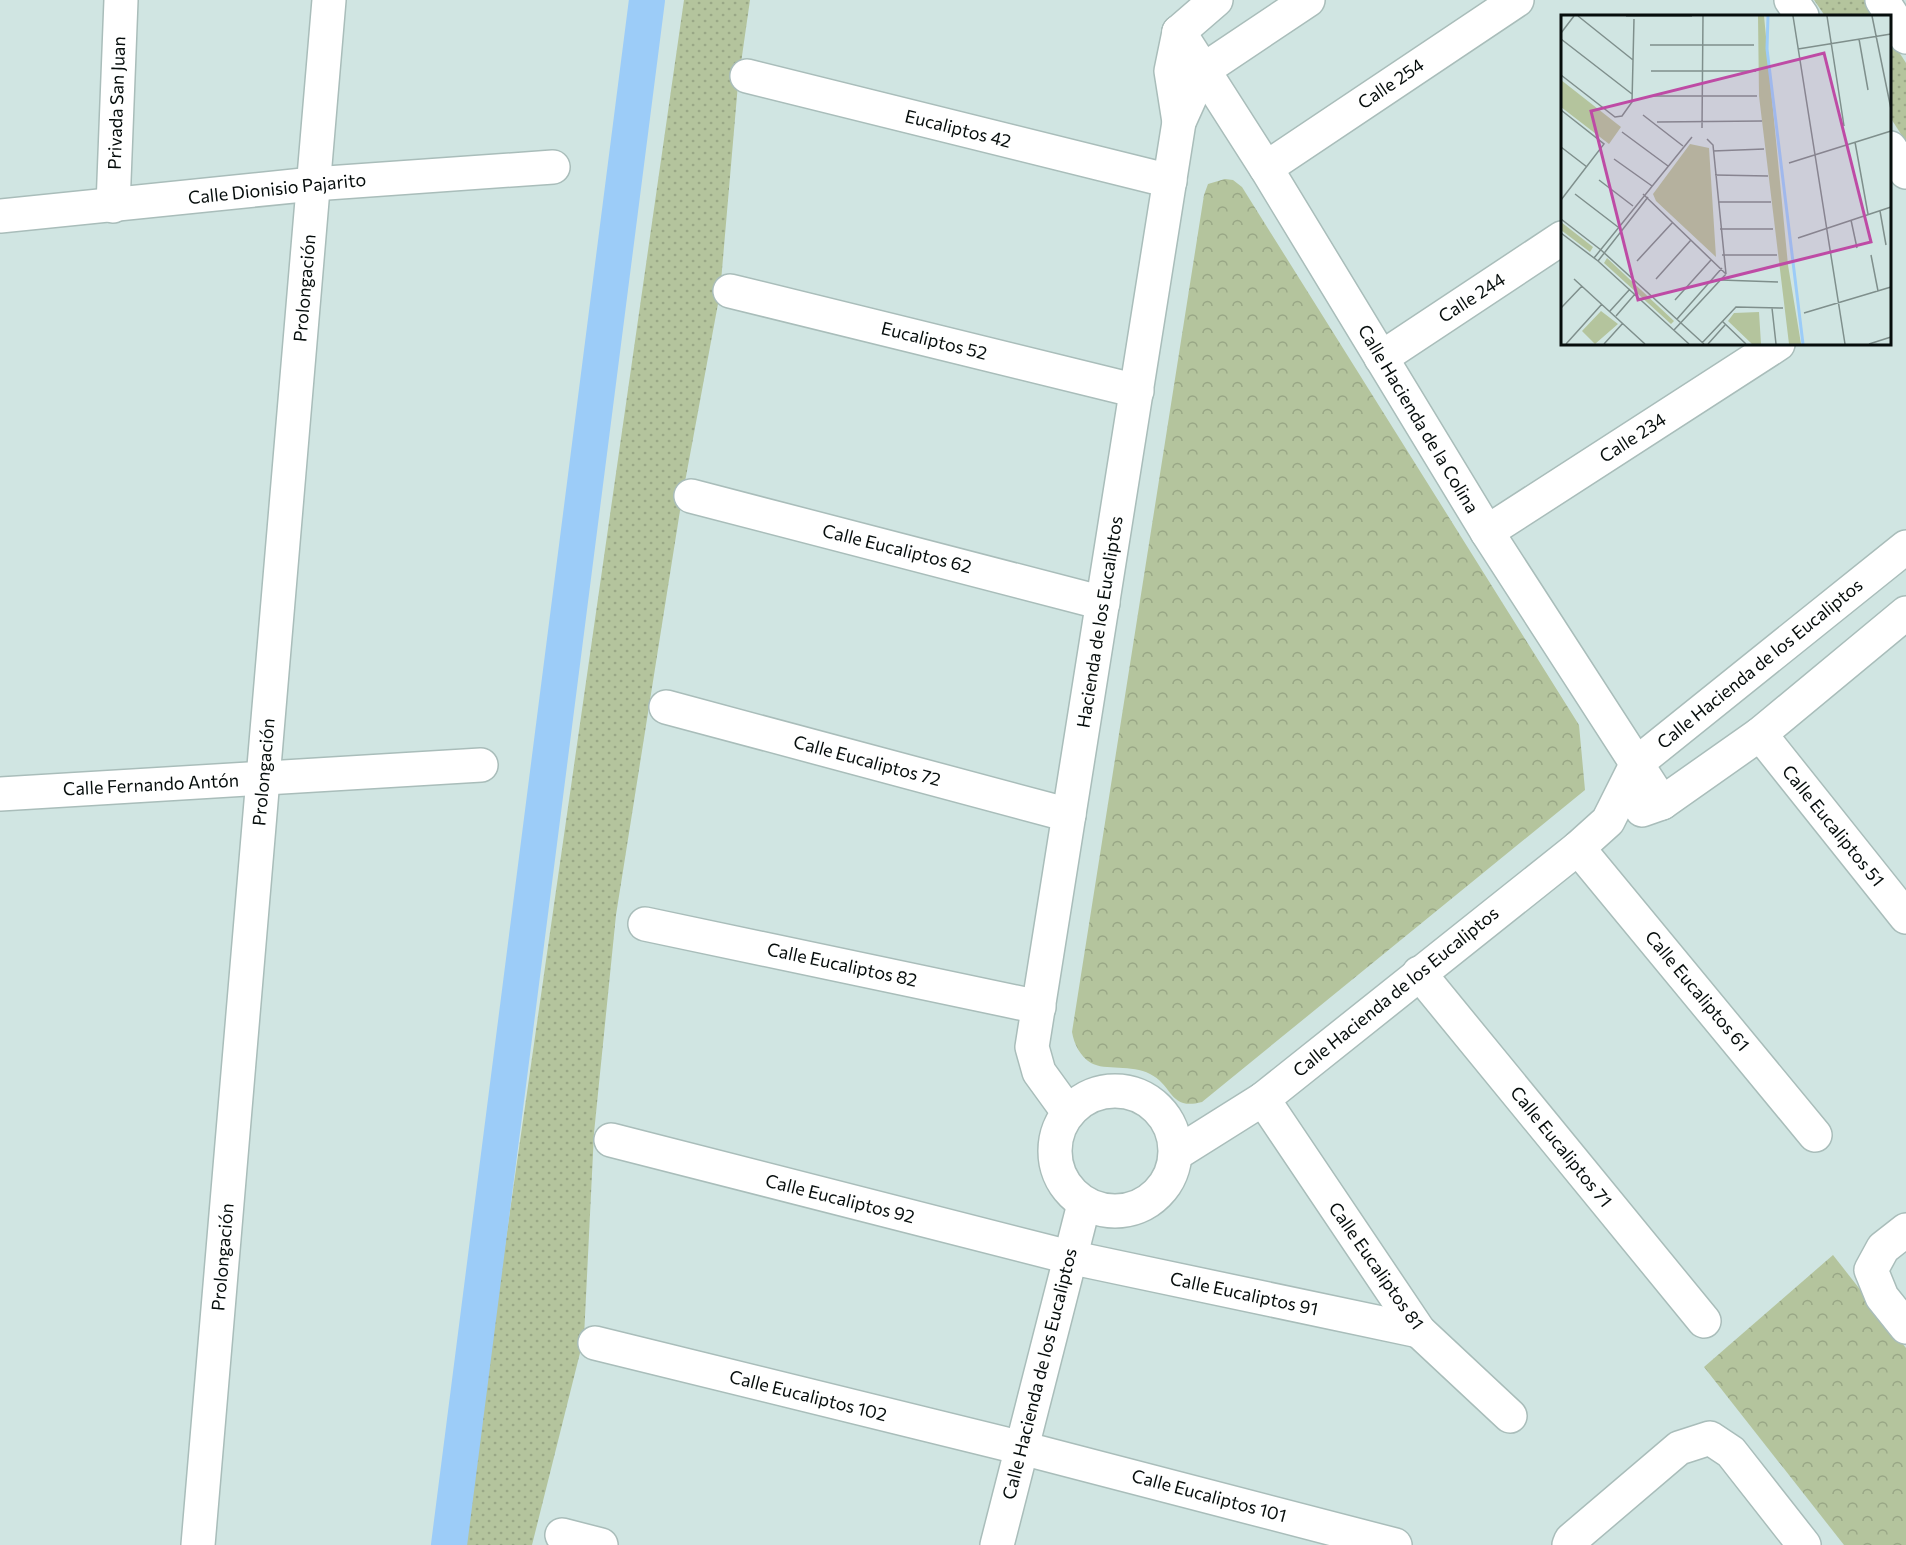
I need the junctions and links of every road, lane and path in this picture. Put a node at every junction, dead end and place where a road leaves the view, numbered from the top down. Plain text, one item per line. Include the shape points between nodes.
1 (121, 0) edge
2 (329, 0) edge
3 (1216, 0) edge
4 (1308, 0) edge
5 (1517, 0) edge
6 (1791, 0) edge
7 (1882, 0) edge
8 (1801, 15) edge
9 (1179, 32) junction
10 (1906, 37) edge
11 (1202, 71) junction
12 (747, 76) dead end
13 (1179, 122) junction
14 (1891, 150) edge
15 (554, 167) dead end
16 (1266, 168) junction
17 (1906, 172) edge
18 (1170, 182) junction
19 (314, 184) junction
20 (113, 207) junction
21 (0, 216) edge
22 (1561, 239) edge
23 (730, 291) dead end
24 (1776, 345) edge
25 (1381, 358) junction
26 (1137, 391) junction
27 (691, 496) dead end
28 (1487, 532) junction
29 (1906, 547) edge
30 (1103, 603) junction
31 (1906, 613) edge
32 (666, 707) dead end
33 (1760, 734) junction
34 (1637, 763) junction
35 (481, 765) dead end
36 (263, 778) junction
37 (0, 794) edge
38 (1662, 803) junction
39 (1069, 815) junction
40 (1608, 821) junction
41 (1578, 848) junction
42 (1906, 917) edge
43 (645, 924) dead end
44 (1419, 973) junction
45 (1039, 1006) junction
46 (1263, 1099) junction
47 (1068, 1112) junction
48 (1815, 1135) dead end
49 (611, 1140) dead end
50 (1177, 1153) junction
51 (1084, 1203) junction
52 (1906, 1230) edge
53 (1069, 1257) junction
54 (1704, 1321) dead end
55 (1906, 1327) edge
56 (1419, 1331) junction
57 (595, 1343) dead end
58 (1510, 1416) dead end
59 (1022, 1448) junction
60 (562, 1535) dead end
61 (198, 1545) edge
62 (601, 1545) edge
63 (997, 1545) edge
64 (1395, 1545) edge
65 (1569, 1545) edge
66 (1804, 1545) edge

1 - 20 street, Privada San Juan
2 - 19 street, Prolongación
3 - 9 street
4 - 11 street
5 - 16 street, Calle 254
6 - 8 street
7 - 10 street
9 - 11 street, Calle Hacienda de la Colina
9 - 13 street, Hacienda de los Eucaliptos via 1171,71
11 - 13 street, Hacienda de los Eucaliptos
11 - 16 street, Calle Hacienda de la Colina
12 - 18 street, Eucaliptos 42
13 - 18 street, Hacienda de los Eucaliptos
14 - 17 street
15 - 19 street, Calle Dionisio Pajarito
16 - 25 street, Calle Hacienda de la Colina
18 - 26 street, Hacienda de los Eucaliptos
19 - 20 street, Calle Dionisio Pajarito
19 - 36 street, Prolongación
20 - 21 street, Calle Dionisio Pajarito
22 - 25 street, Calle 244
23 - 26 street, Eucaliptos 52
24 - 28 street, Calle 234
25 - 28 street, Calle Hacienda de la Colina
26 - 30 street, Hacienda de los Eucaliptos
27 - 30 street, Calle Eucaliptos 62
28 - 34 street, Calle Hacienda de la Colina
29 - 34 street, Calle Hacienda de los Eucaliptos
30 - 39 street, Hacienda de los Eucaliptos
31 - 33 street, Calle Hacienda de los Eucaliptos
32 - 39 street, Calle Eucaliptos 72
33 - 38 street, Calle Hacienda de los Eucaliptos
33 - 42 street, Calle Eucaliptos 51
34 - 38 street, Calle Hacienda de la Colina
34 - 40 street, Calle Hacienda de los Eucaliptos
35 - 36 street, Calle Fernando Antón
36 - 37 street, Calle Fernando Antón
36 - 61 street, Prolongación
38 - 40 street, Calle Hacienda de los Eucaliptos
39 - 45 street, Hacienda de los Eucaliptos
40 - 41 street, Calle Hacienda de los Eucaliptos
41 - 44 street, Calle Hacienda de los Eucaliptos
41 - 48 street, Calle Eucaliptos 61
43 - 45 street, Calle Eucaliptos 82
44 - 46 street, Calle Hacienda de los Eucaliptos
44 - 54 street, Calle Eucaliptos 71
45 - 47 street, Hacienda de los Eucaliptos via 1032,1047 1039,1072
46 - 50 street, Calle Hacienda de los Eucaliptos
46 - 56 street, Calle Eucaliptos 81
47 - 50 street via 1087,1096 1112,1090 1137,1094 1158,1107 1172,1128
47 - 51 street via 1056,1135 1054,1161 1064,1185
49 - 53 street, Calle Eucaliptos 92
50 - 51 street via 1171,1177 1148,1202 1133,1210 1107,1212
51 - 53 street, Calle Hacienda de los Eucaliptos
52 - 55 street via 1883,1248 1871,1270 1882,1297
53 - 56 street, Calle Eucaliptos 91
53 - 59 street, Calle Hacienda de los Eucaliptos
56 - 58 street, Calle Eucaliptos 81
57 - 59 street, Calle Eucaliptos 102
59 - 63 street, Calle Hacienda de los Eucaliptos
59 - 64 street, Calle Eucaliptos 101
60 - 62 street
65 - 66 street via 1678,1448 1710,1438 1731,1452

